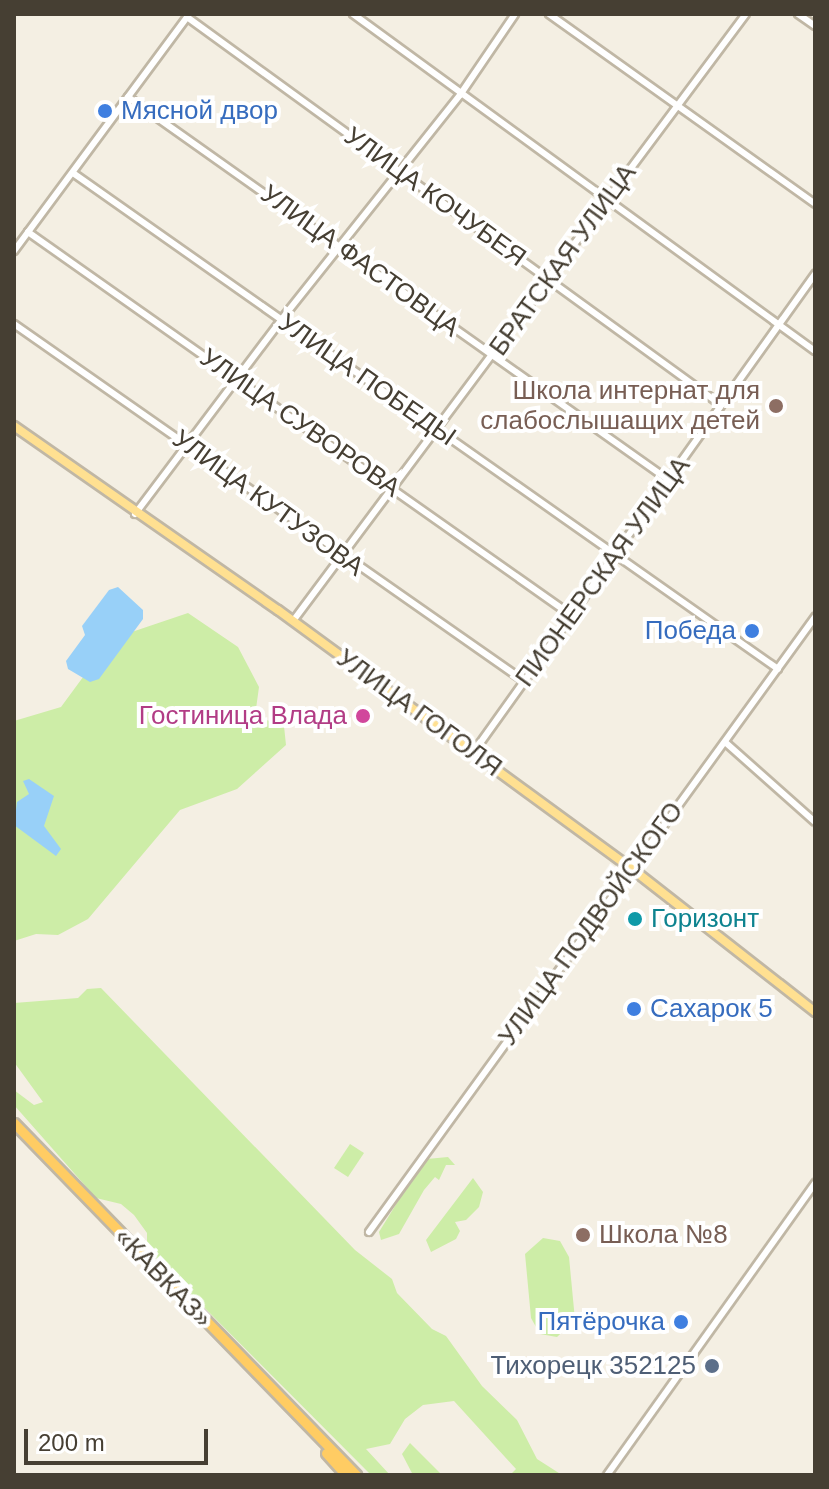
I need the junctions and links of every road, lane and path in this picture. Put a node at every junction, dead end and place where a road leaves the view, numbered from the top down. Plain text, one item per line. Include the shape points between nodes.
1 (353, 14) edge
2 (515, 14) edge
3 (549, 14) edge
4 (746, 14) edge
5 (798, 14) edge
6 (188, 15) edge
7 (363, 17) edge
8 (815, 26) edge
9 (460, 95) junction
10 (128, 97) junction
11 (677, 106) junction
12 (398, 171) junction
13 (73, 173) junction
14 (605, 200) junction
15 (815, 204) edge
16 (28, 232) junction
17 (339, 245) junction
18 (14, 251) edge
19 (815, 274) edge
20 (550, 279) junction
21 (281, 320) junction
22 (14, 324) edge
23 (781, 326) junction
24 (815, 351) edge
25 (492, 356) junction
26 (237, 379) junction
27 (721, 405) junction
28 (14, 426) edge
29 (438, 430) junction
30 (187, 445) junction
31 (670, 481) junction
32 (394, 489) junction
33 (135, 514) junction
34 (616, 554) junction
35 (343, 558) junction
36 (571, 615) junction
37 (815, 617) edge
38 (293, 621) junction
39 (778, 669) junction
40 (524, 681) junction
41 (725, 742) junction
42 (473, 753) junction
43 (815, 822) edge
44 (631, 868) junction
45 (815, 1012) edge
46 (14, 1123) edge
47 (815, 1183) edge
48 (369, 1232) dead end
49 (312, 1434) junction
50 (346, 1475) edge
51 (356, 1475) edge
52 (607, 1475) edge

1 - 7 street
2 - 9 street
3 - 11 street
4 - 11 street, БРАТСКАЯ УЛИЦА
5 - 8 street
6 - 10 street
6 - 12 street, УЛИЦА КОЧУБЕЯ
7 - 9 street
9 - 12 street
9 - 14 street
10 - 13 street
10 - 17 street, УЛИЦА ФАСТОВЦА
11 - 14 street, БРАТСКАЯ УЛИЦА
11 - 15 street
12 - 17 street
12 - 20 street, УЛИЦА КОЧУБЕЯ
13 - 16 street
13 - 21 street, УЛИЦА ПОБЕДЫ
14 - 20 street, БРАТСКАЯ УЛИЦА
14 - 23 street
16 - 18 street
16 - 26 street, УЛИЦА СУВОРОВА
17 - 21 street
17 - 25 street, УЛИЦА ФАСТОВЦА
19 - 23 street, ПИОНЕРСКАЯ УЛИЦА
20 - 25 street, БРАТСКАЯ УЛИЦА
20 - 27 street, УЛИЦА КОЧУБЕЯ
21 - 26 street
21 - 29 street, УЛИЦА ПОБЕДЫ
22 - 30 street, УЛИЦА КУТУЗОВА
23 - 24 street
23 - 27 street, ПИОНЕРСКАЯ УЛИЦА
25 - 29 street, БРАТСКАЯ УЛИЦА
25 - 31 street, УЛИЦА ФАСТОВЦА
26 - 30 street
26 - 32 street, УЛИЦА СУВОРОВА
27 - 31 street, ПИОНЕРСКАЯ УЛИЦА
28 - 33 main road, УЛИЦА ГОГОЛЯ
29 - 32 street, БРАТСКАЯ УЛИЦА
29 - 34 street, УЛИЦА ПОБЕДЫ
30 - 33 street
30 - 35 street, УЛИЦА КУТУЗОВА
31 - 34 street, ПИОНЕРСКАЯ УЛИЦА
32 - 35 street, БРАТСКАЯ УЛИЦА
32 - 36 street, УЛИЦА СУВОРОВА
33 - 38 main road, УЛИЦА ГОГОЛЯ
34 - 36 street, ПИОНЕРСКАЯ УЛИЦА
34 - 39 street, УЛИЦА ПОБЕДЫ
35 - 38 street, БРАТСКАЯ УЛИЦА
35 - 40 street, УЛИЦА КУТУЗОВА
36 - 40 street, ПИОНЕРСКАЯ УЛИЦА
37 - 39 street, УЛИЦА ПОДВОЙСКОГО
38 - 42 main road, УЛИЦА ГОГОЛЯ
39 - 41 street, УЛИЦА ПОДВОЙСКОГО
40 - 42 street, ПИОНЕРСКАЯ УЛИЦА
41 - 43 street
41 - 44 street, УЛИЦА ПОДВОЙСКОГО
42 - 44 main road, УЛИЦА ГОГОЛЯ
44 - 45 main road, УЛИЦА ГОГОЛЯ
44 - 48 street, УЛИЦА ПОДВОЙСКОГО
46 - 49 highway, «КАВКАЗ»
47 - 52 street
49 - 50 highway, «КАВКАЗ»
49 - 51 highway, «КАВКАЗ»

